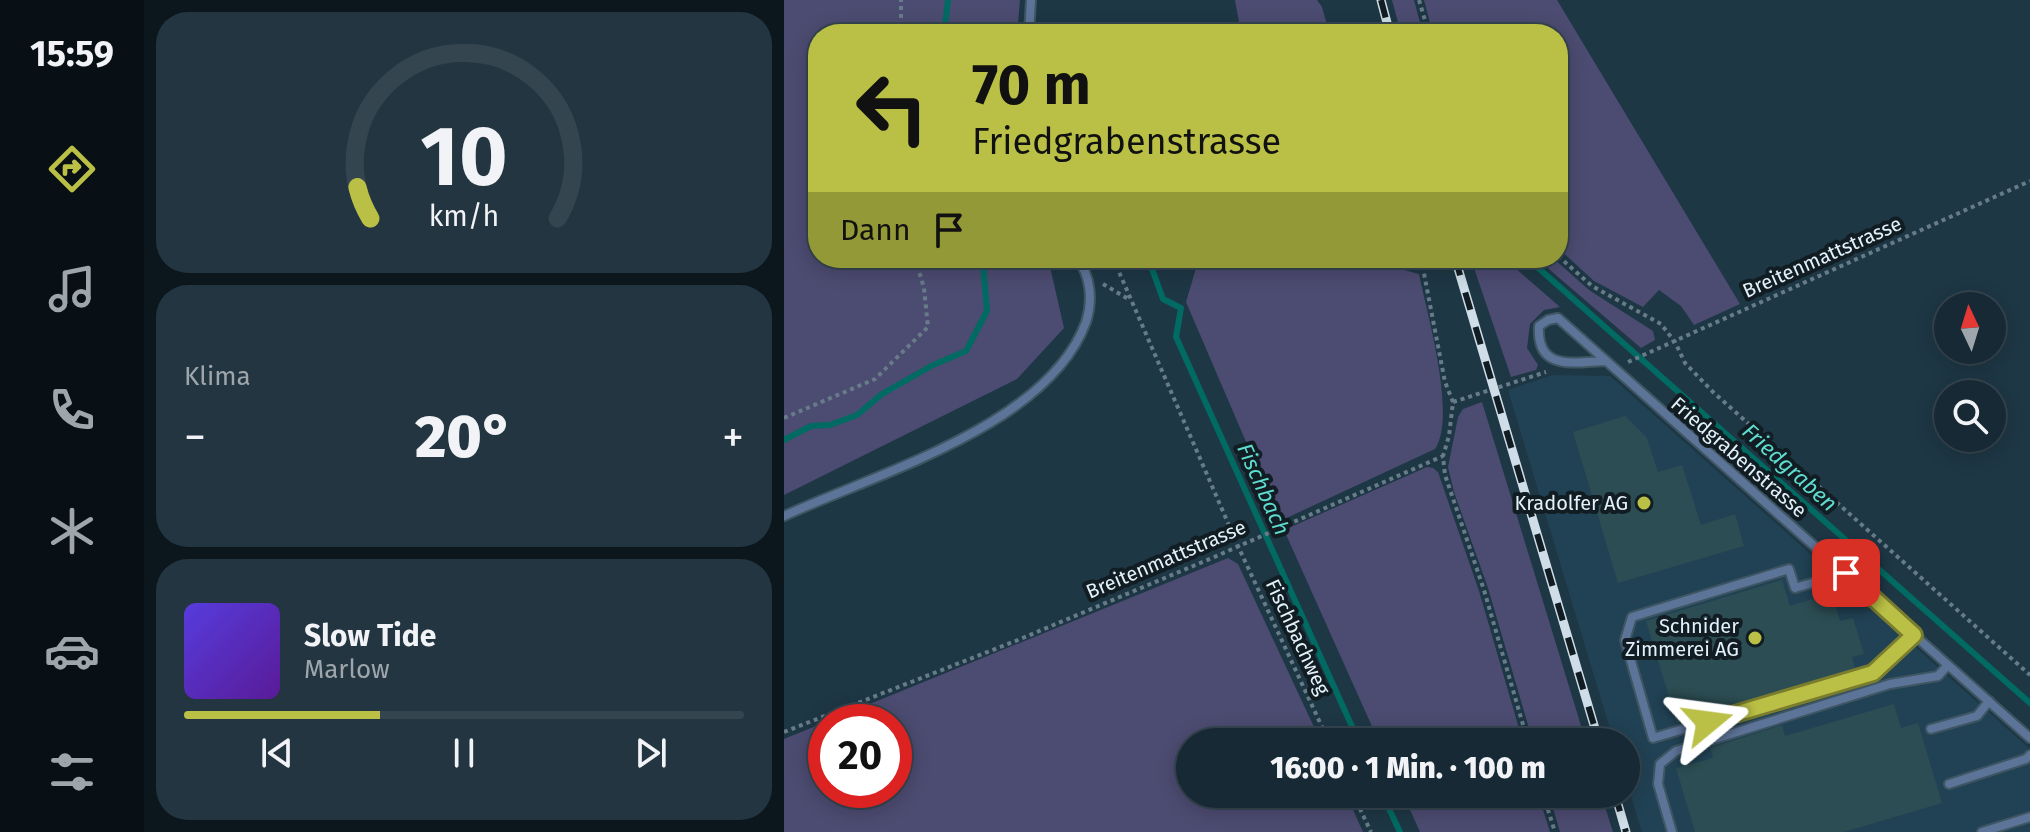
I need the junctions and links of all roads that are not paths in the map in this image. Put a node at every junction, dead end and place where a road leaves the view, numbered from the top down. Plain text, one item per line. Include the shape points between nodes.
1 (1031, 0) edge
2 (1030, 24) edge
3 (1082, 268) edge
4 (1606, 361) junction
5 (784, 516) edge
6 (1846, 573) junction
7 (1914, 635) junction
8 (1948, 665) junction
9 (1989, 701) junction
10 (1931, 729) dead end
11 (2030, 738) edge
12 (2030, 755) edge
13 (1949, 784) dead end
14 (2030, 817) edge
15 (1672, 832) edge
16 (1982, 832) edge

1 - 2 lane
3 - 5 lane via 1090,311 1081,335 1032,393 960,441
4 - 4 lane, Friedgrabenstrasse via 1549,358 1539,326 1558,318
4 - 6 lane, Friedgrabenstrasse
6 - 7 lane, Friedgrabenstrasse
6 - 7 lane via 1795,588 1789,569 1632,617 1625,640 1653,738 1873,673
7 - 8 lane, Friedgrabenstrasse
8 - 9 lane, Friedgrabenstrasse
8 - 15 lane via 1938,676 1890,684 1676,751 1660,764 1658,784
9 - 10 lane via 1977,716
9 - 11 lane, Friedgrabenstrasse
12 - 13 lane
14 - 16 lane

